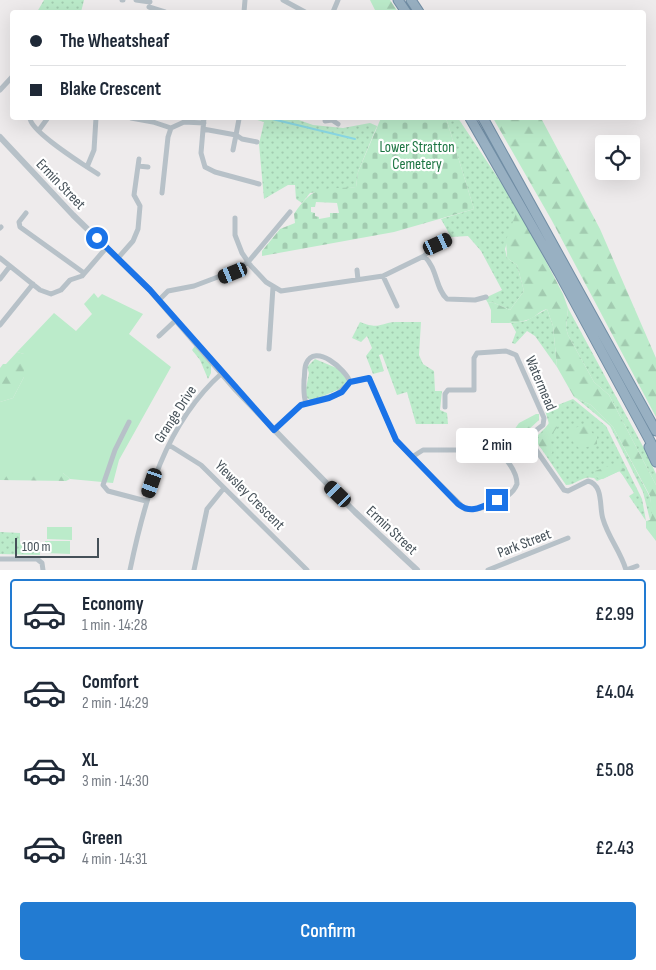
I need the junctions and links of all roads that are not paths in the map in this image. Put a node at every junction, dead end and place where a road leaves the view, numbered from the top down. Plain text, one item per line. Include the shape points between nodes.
1 (136, 0) edge
2 (283, 0) edge
3 (150, 6) edge
4 (301, 10) edge
5 (10, 79) edge
6 (0, 90) edge
7 (30, 120) edge
8 (47, 120) edge
9 (96, 120) edge
10 (153, 120) edge
11 (239, 120) edge
12 (329, 120) edge
13 (334, 120) edge
14 (471, 120) edge
15 (484, 120) edge
16 (325, 121) dead end
17 (204, 123) edge
18 (338, 124) dead end
19 (171, 128) junction
20 (39, 130) junction
21 (236, 135) junction
22 (0, 137) edge
23 (257, 142) dead end
24 (233, 150) dead end
25 (139, 159) dead end
26 (138, 166) junction
27 (87, 167) junction
28 (148, 167) dead end
29 (98, 174) dead end
30 (259, 184) dead end
31 (162, 193) dead end
32 (290, 212) dead end
33 (26, 213) dead end
34 (235, 218) dead end
35 (448, 240) dead end
36 (107, 247) junction
37 (424, 256) junction
38 (0, 258) edge
39 (118, 258) junction
40 (249, 261) junction
41 (10, 266) junction
42 (357, 270) dead end
43 (84, 273) junction
44 (383, 276) junction
45 (0, 278) edge
46 (358, 280) junction
47 (33, 284) junction
48 (272, 287) junction
49 (486, 297) dead end
50 (159, 300) junction
51 (397, 306) dead end
52 (176, 320) junction
53 (0, 325) edge
54 (159, 336) dead end
55 (269, 349) dead end
56 (222, 373) junction
57 (350, 382) junction
58 (306, 403) junction
59 (445, 407) dead end
60 (632, 408) junction
61 (129, 422) dead end
62 (274, 430) junction
63 (656, 432) edge
64 (169, 445) junction
65 (656, 452) edge
66 (412, 457) junction
67 (656, 462) edge
68 (224, 488) junction
69 (146, 501) junction
70 (568, 538) dead end
71 (0, 559) edge
72 (637, 566) dead end
73 (43, 570) edge
74 (130, 570) edge
75 (195, 570) edge
76 (307, 570) edge
77 (417, 570) edge
78 (488, 570) edge
79 (626, 570) edge

1 - 3 street
2 - 4 street
5 - 6 street
7 - 20 street
8 - 20 street
9 - 27 street via 94,150
10 - 19 street
11 - 21 street
12 - 16 street
13 - 18 street
14 - 60 highway
15 - 63 highway
17 - 19 street via 184,122
17 - 21 street
17 - 30 street via 202,153 205,167
19 - 31 street
20 - 27 street
21 - 23 street
21 - 24 street
22 - 36 street, Ermin Street
25 - 26 street
26 - 28 street
26 - 39 street via 134,194 140,206 138,229
27 - 29 street
32 - 40 street
33 - 43 street via 19,222 20,227
34 - 40 street via 236,241
35 - 37 street via 434,246
36 - 39 street, Ermin Street
36 - 43 street
37 - 44 street
37 - 49 street via 434,267 441,291 447,299
38 - 41 street
39 - 50 street, Ermin Street
40 - 48 street
40 - 50 street via 224,276 168,291
41 - 45 street
41 - 47 street
42 - 46 street
43 - 47 street via 54,293 45,293
44 - 46 street
44 - 51 street
46 - 48 street via 286,291
47 - 53 street
48 - 55 street
50 - 52 street, Ermin Street
52 - 54 street
52 - 56 street, Ermin Street
56 - 62 street, Ermin Street
56 - 64 street, Grange Drive via 201,395
57 - 58 street via 336,395
57 - 58 street via 337,365 319,356 312,357 305,370 303,394
57 - 66 street via 369,378 396,440
58 - 62 street
59 - 79 street, Watermead via 448,390 474,390 476,354 503,351 516,355 544,418 543,425 530,435 532,444 566,491 588,481 593,484 601,498 602,519
60 - 65 highway
60 - 67 highway
61 - 69 street via 103,485 108,491
62 - 77 street, Ermin Street
64 - 68 street, Yiewsley Crescent via 201,464
64 - 69 street, Grange Drive via 156,470
66 - 66 street via 422,450 493,450 502,454 516,475 517,484 510,494 475,510 465,509
68 - 75 street via 207,509
68 - 76 street, Yiewsley Crescent
69 - 74 street, Grange Drive
70 - 78 street, Park Street
71 - 73 street via 37,559
72 - 79 street, Watermead

